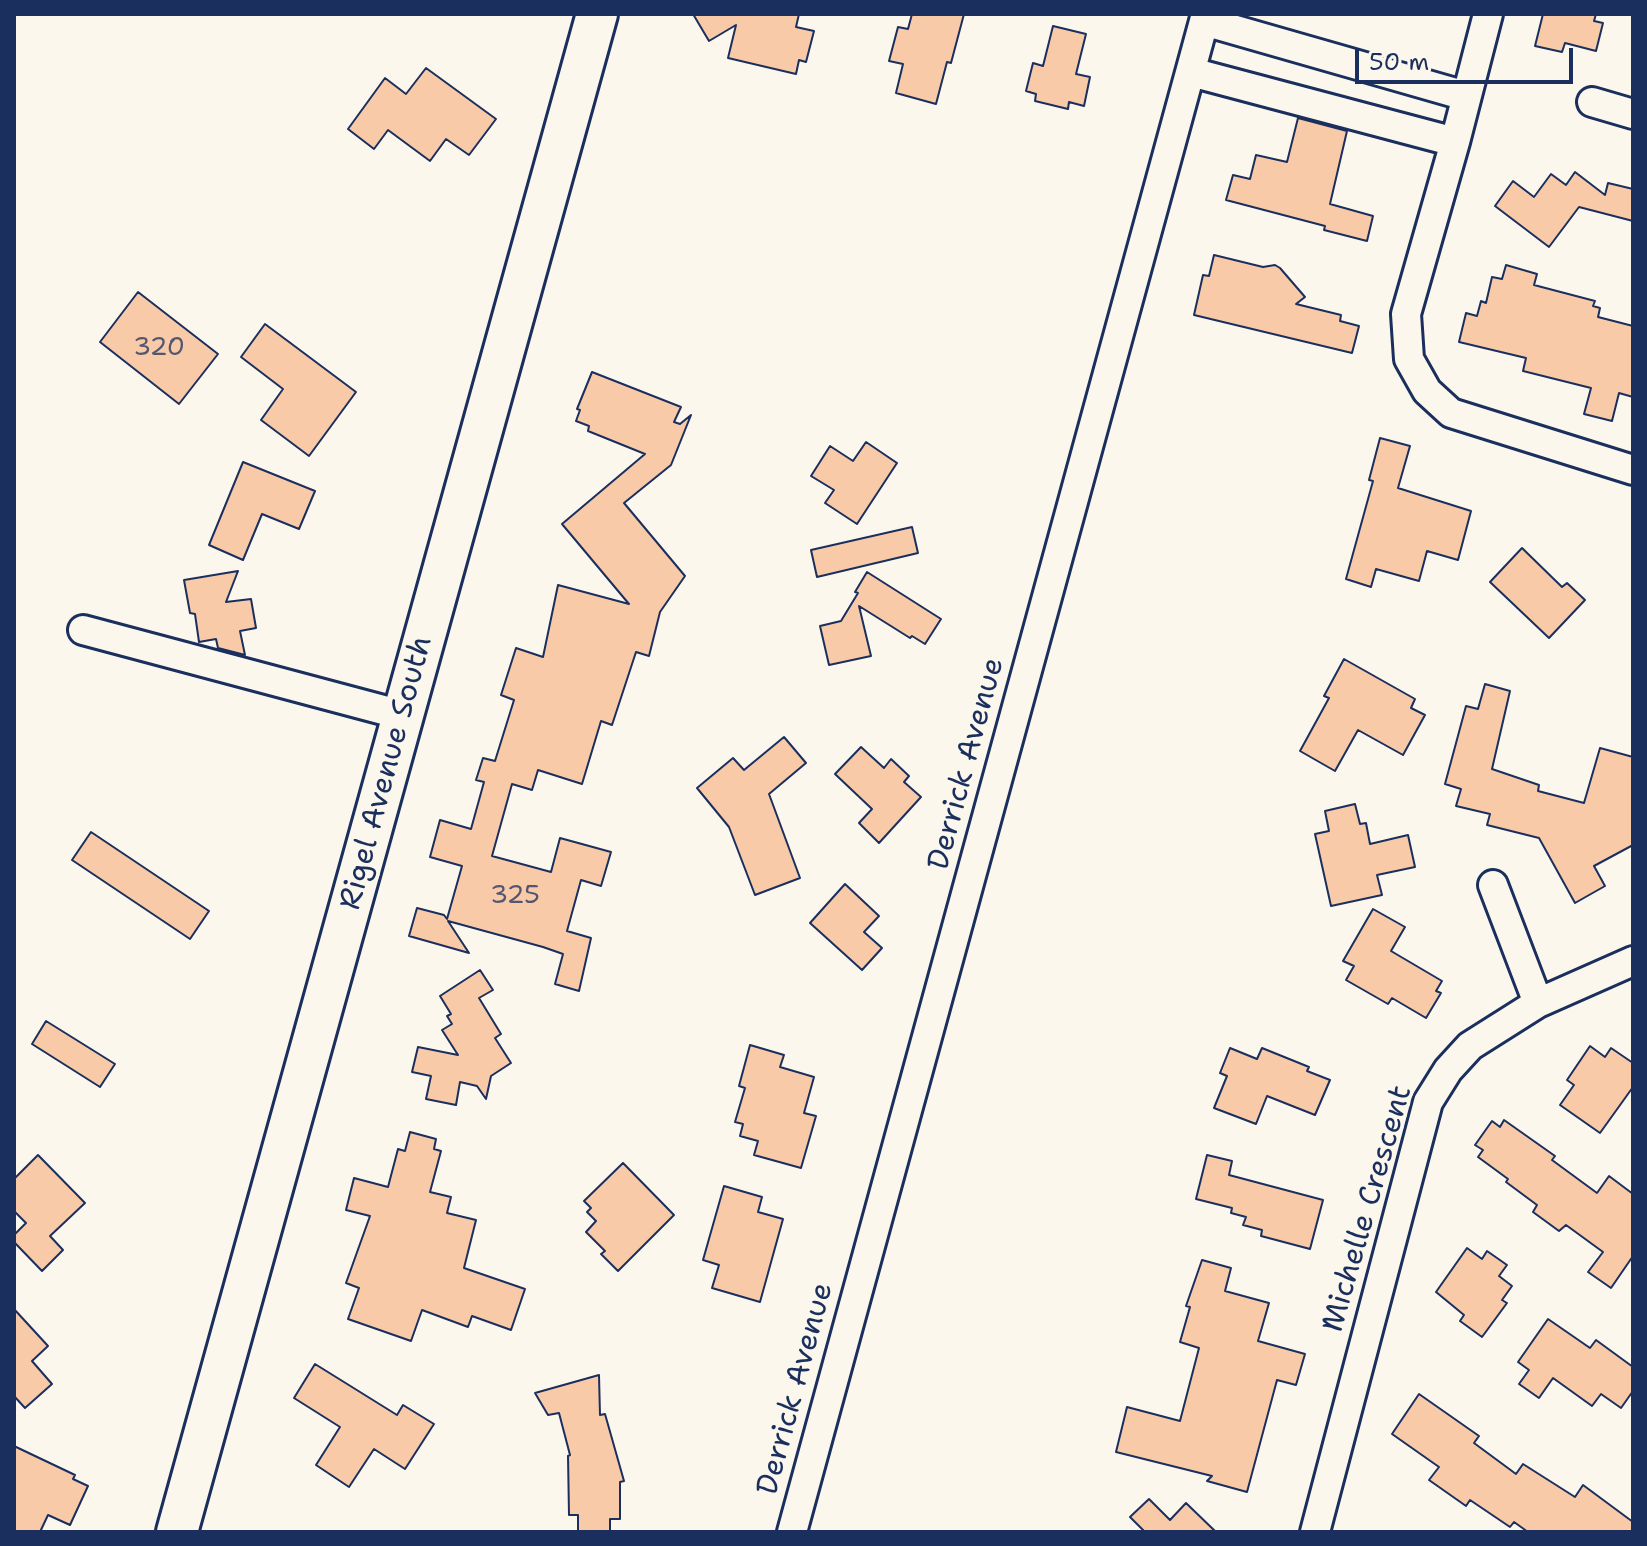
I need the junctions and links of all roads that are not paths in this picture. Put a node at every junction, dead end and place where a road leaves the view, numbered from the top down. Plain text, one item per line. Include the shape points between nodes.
1 (597, 14) edge
2 (1488, 14) edge
3 (1205, 18) edge
4 (1191, 72) junction
5 (1466, 96) junction
6 (1592, 102) dead end
7 (1633, 114) edge
8 (1455, 142) junction
9 (1633, 470) edge
10 (83, 630) dead end
11 (402, 715) junction
12 (1493, 885) dead end
13 (1633, 961) edge
14 (1538, 1003) junction
15 (177, 1532) edge
16 (792, 1532) edge
17 (1315, 1532) edge

1 - 11 main road, Rigel Avenue South
2 - 5 street
3 - 4 street, Derrick Avenue
3 - 5 street
4 - 8 street
4 - 16 street, Derrick Avenue
5 - 8 street
6 - 7 street
8 - 9 street via 1406,314 1409,359 1427,391 1451,413
10 - 11 street
11 - 15 main road, Rigel Avenue South
12 - 14 street
13 - 14 street, Michelle Crescent
14 - 17 street, Michelle Crescent via 1470,1046 1428,1102

